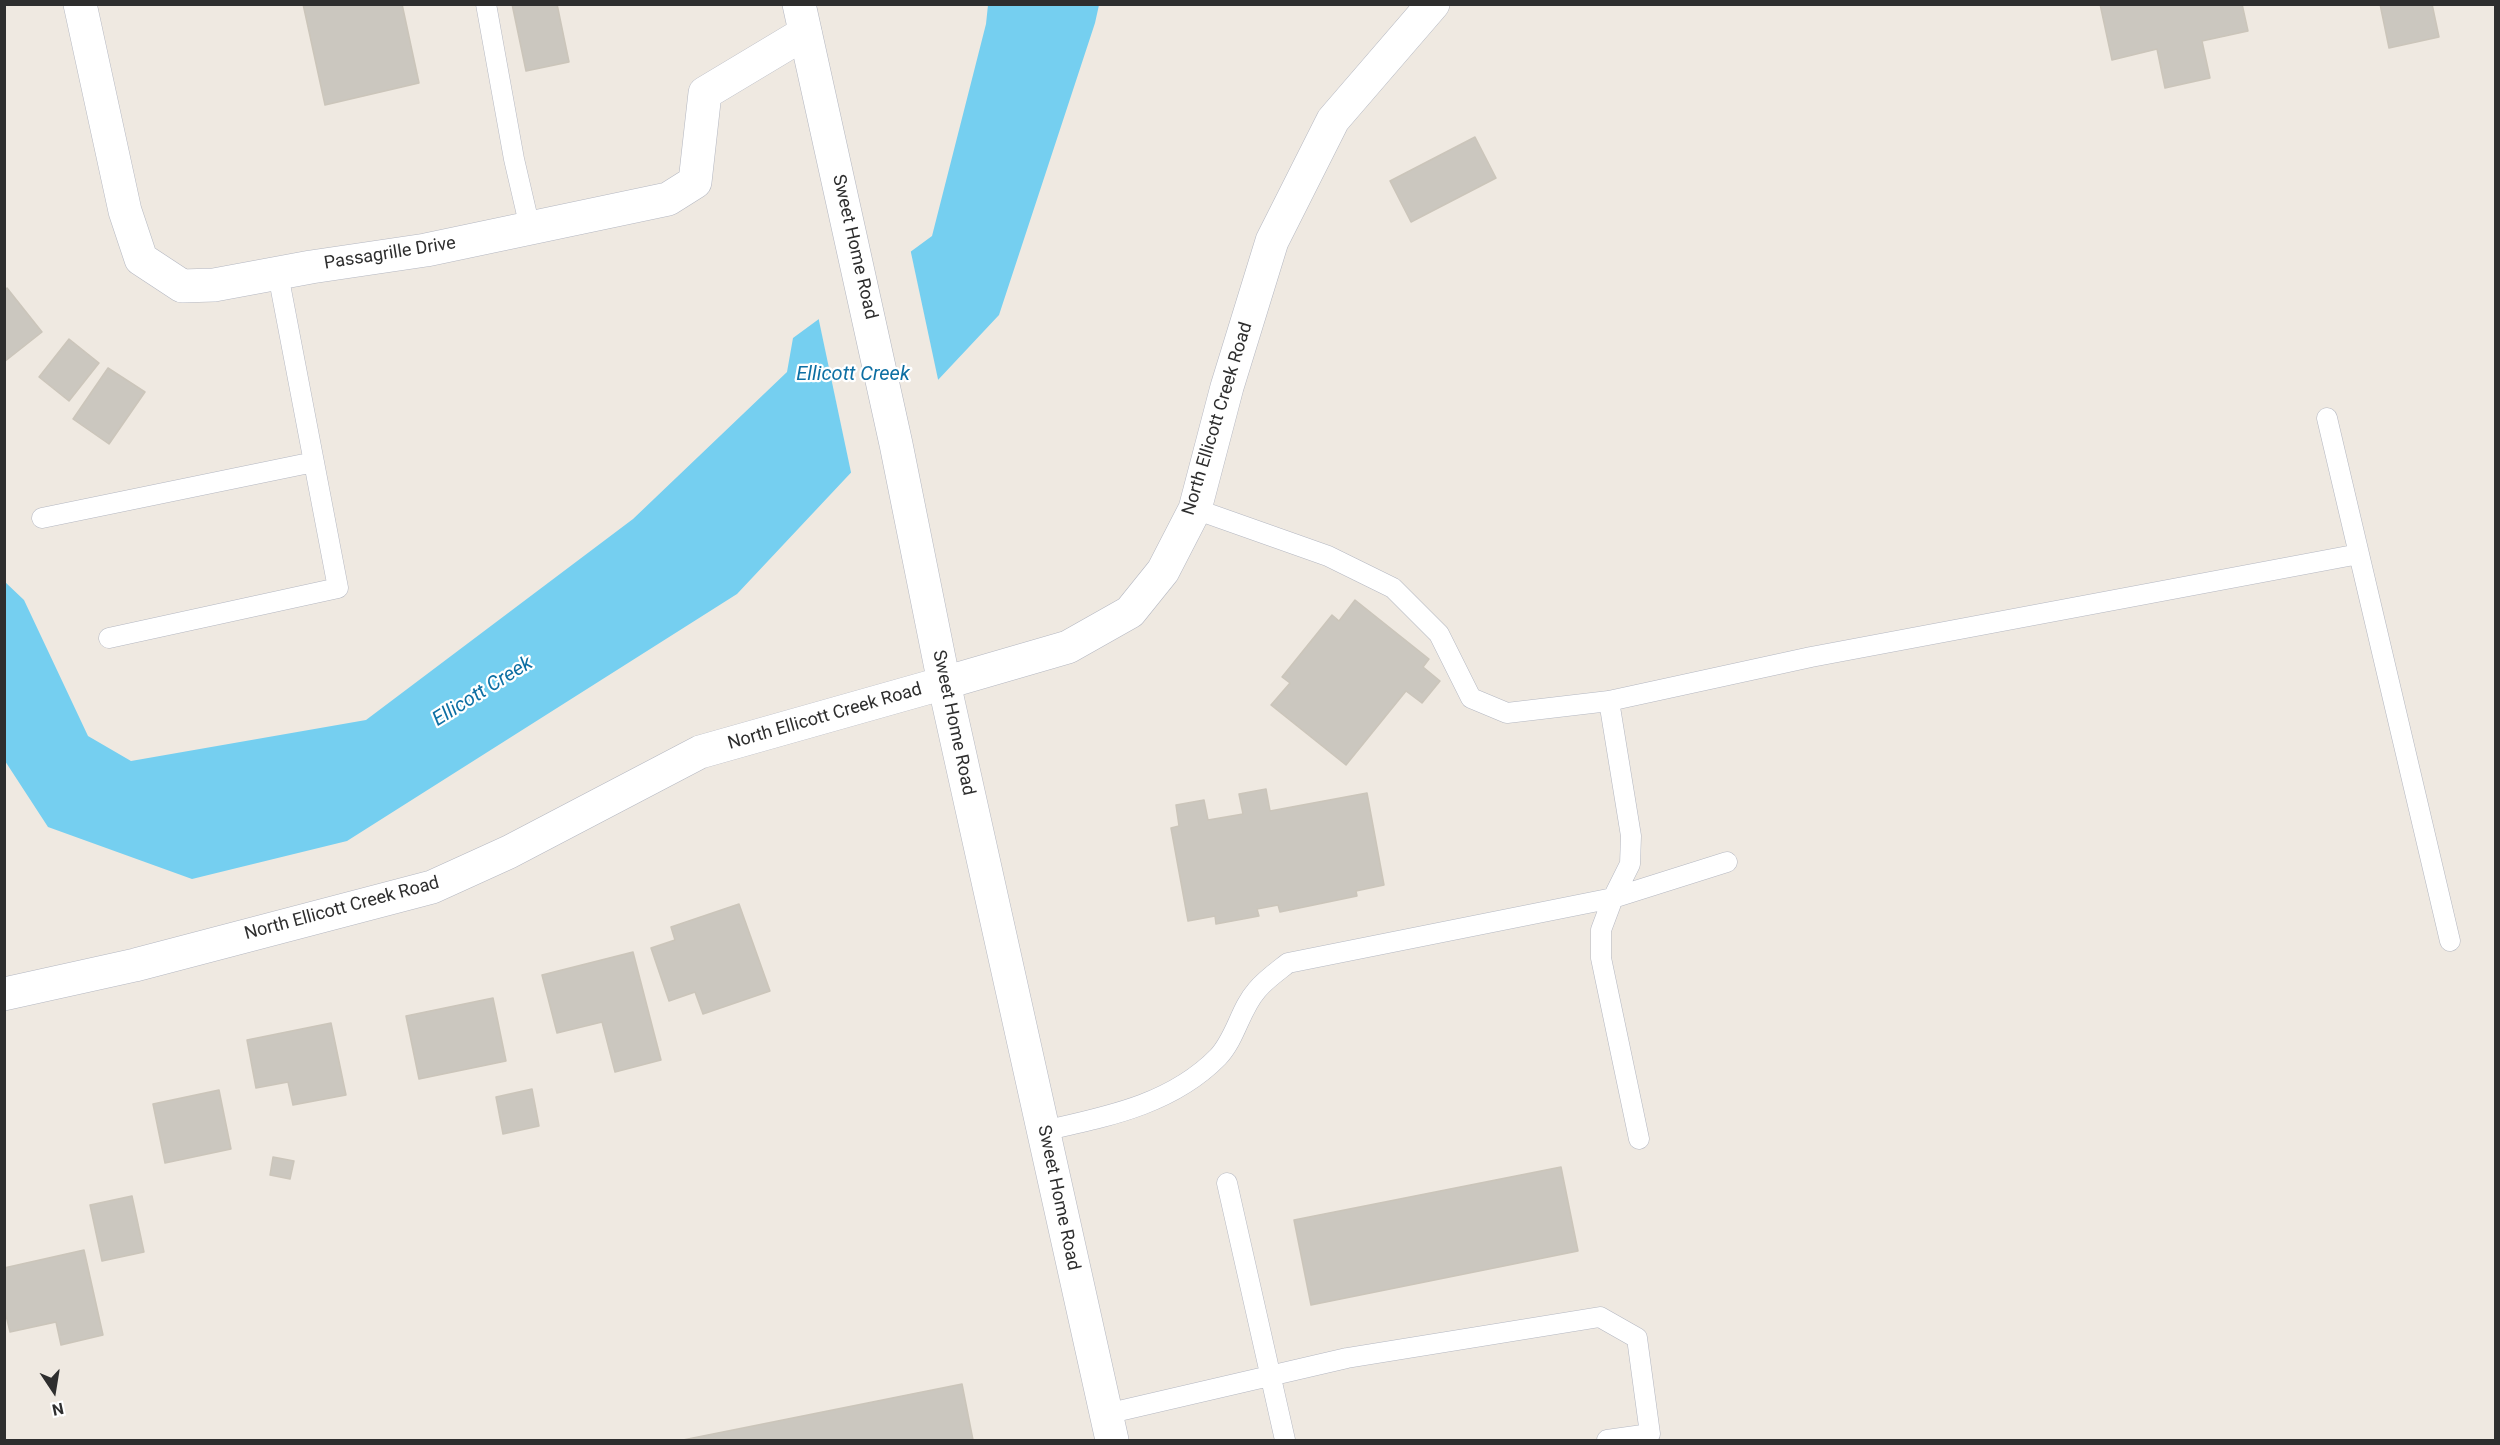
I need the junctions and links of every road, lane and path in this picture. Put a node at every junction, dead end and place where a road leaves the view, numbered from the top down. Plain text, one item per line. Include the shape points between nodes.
1 (80, 4) edge
2 (486, 4) edge
3 (1433, 4) edge
4 (802, 19) edge
5 (530, 228) junction
6 (278, 274) junction
7 (2327, 418) dead end
8 (314, 462) junction
9 (1194, 509) junction
10 (42, 518) dead end
11 (2359, 554) junction
12 (109, 638) dead end
13 (944, 683) junction
14 (1609, 701) junction
15 (1727, 862) dead end
16 (1613, 898) junction
17 (2450, 941) dead end
18 (4, 994) edge
19 (1043, 1131) junction
20 (1639, 1139) dead end
21 (1227, 1183) dead end
22 (1269, 1377) junction
23 (1108, 1427) edge
24 (1285, 1440) edge
25 (1607, 1440) edge

1 - 6 street, Passagrille Drive via 125,211 141,260 182,286
2 - 5 lane
3 - 9 street, North Ellicott Creek Road via 1333,120 1272,241
4 - 5 street, Passagrille Drive via 705,93 695,182 668,199
4 - 13 street, Sweet Home Road via 897,444
5 - 6 street, Passagrille Drive
6 - 8 lane
7 - 11 lane
8 - 10 lane
8 - 12 lane via 338,588
9 - 13 street, North Ellicott Creek Road via 1163,571 1130,612 1068,647
9 - 14 lane via 1328,556 1393,588 1439,634 1471,698 1507,714
11 - 14 lane via 1811,657
11 - 17 lane
13 - 18 street, North Ellicott Creek Road via 700,752 509,852 432,887 135,965
13 - 19 street, Sweet Home Road
14 - 16 lane via 1631,836 1630,864
15 - 16 lane
16 - 19 lane via 1288,963 1256,990 1219,1056 1184,1084 1147,1104
16 - 20 lane via 1601,930 1601,958
19 - 23 street, Sweet Home Road
21 - 22 lane
22 - 23 lane
22 - 24 lane
22 - 25 lane via 1347,1358 1600,1317 1637,1338 1650,1434

